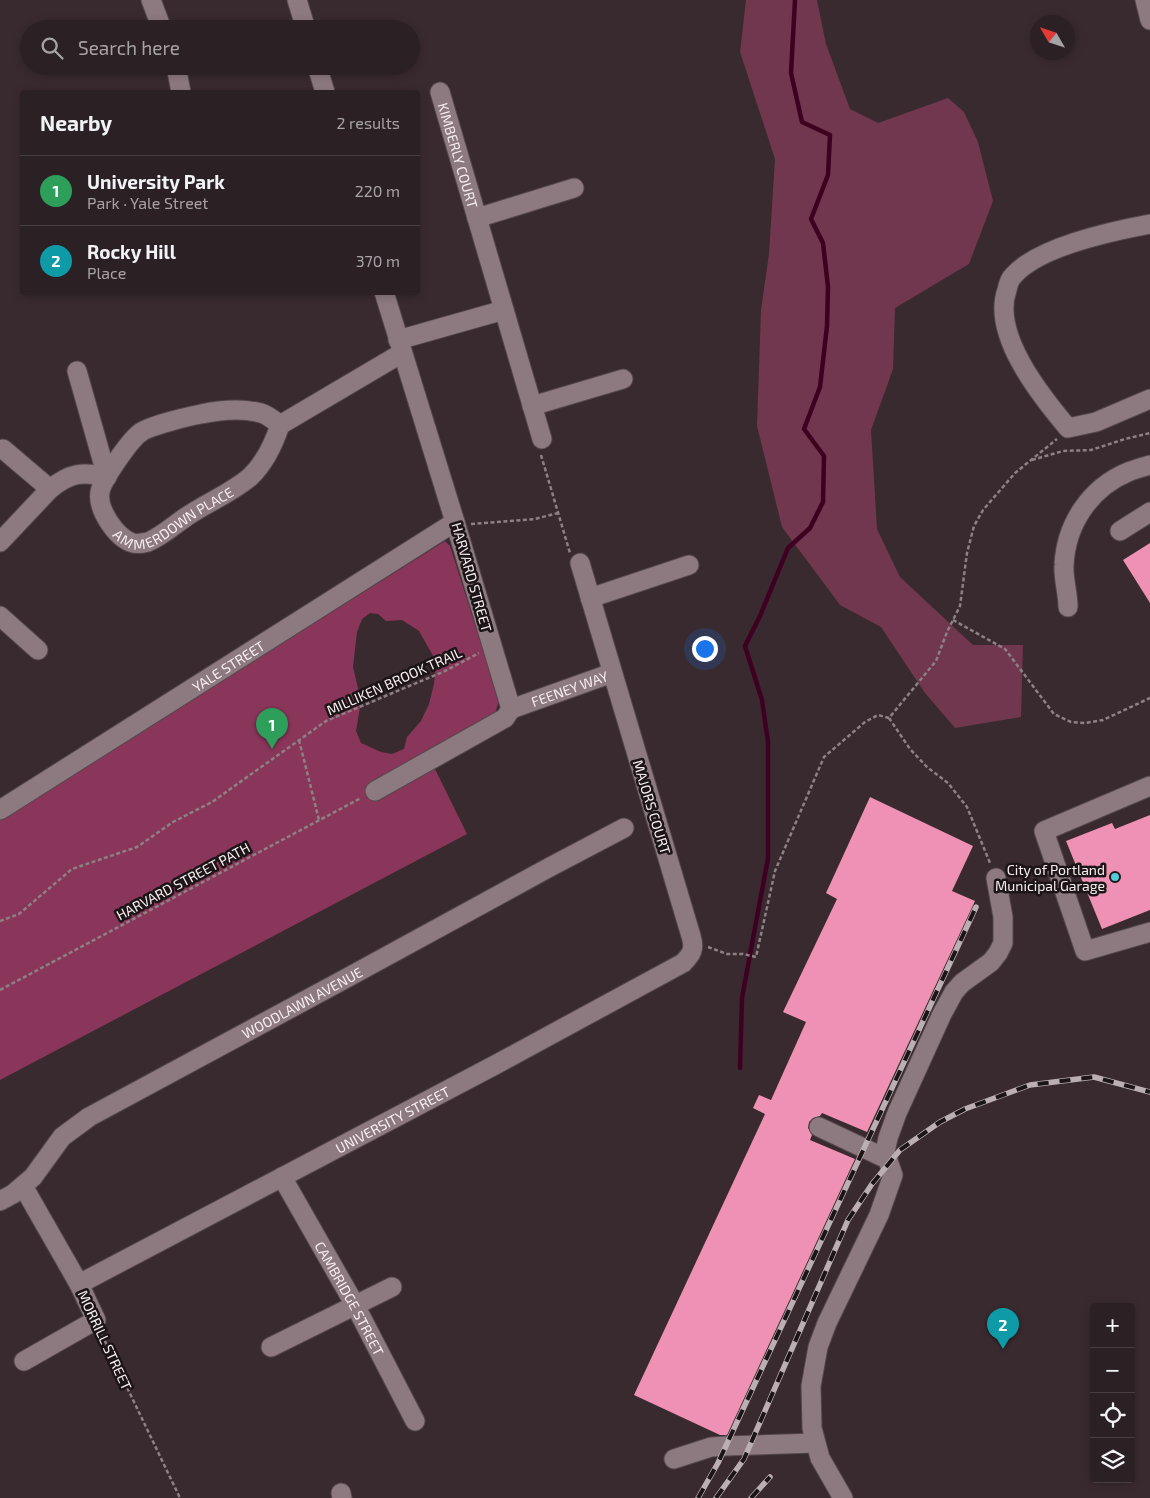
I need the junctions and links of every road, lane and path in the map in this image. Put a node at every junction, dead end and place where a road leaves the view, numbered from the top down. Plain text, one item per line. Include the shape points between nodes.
1 (150, 0) edge
2 (297, 0) edge
3 (1145, 0) edge
4 (1150, 19) edge
5 (158, 20) edge
6 (303, 20) edge
7 (178, 75) edge
8 (320, 75) edge
9 (181, 90) edge
10 (324, 90) edge
11 (440, 92) dead end
12 (574, 188) dead end
13 (477, 218) junction
14 (1150, 224) edge
15 (385, 295) edge
16 (504, 310) junction
17 (400, 347) junction
18 (77, 371) dead end
19 (623, 378) dead end
20 (1150, 399) edge
21 (532, 406) junction
22 (280, 425) junction
23 (1073, 427) junction
24 (1150, 433) edge
25 (542, 438) joint
26 (4, 449) dead end
27 (1030, 460) junction
28 (1150, 465) edge
29 (107, 477) junction
30 (50, 489) junction
31 (1150, 512) edge
32 (558, 513) junction
33 (456, 525) junction
34 (1120, 531) dead end
35 (0, 542) edge
36 (580, 562) joint
37 (689, 565) dead end
38 (590, 598) junction
39 (1068, 607) dead end
40 (0, 616) edge
41 (953, 620) junction
42 (492, 646) junction
43 (38, 650) dead end
44 (612, 673) junction
45 (1150, 698) edge
46 (510, 709) junction
47 (889, 718) junction
48 (298, 740) junction
49 (1150, 786) edge
50 (375, 791) joint
51 (0, 810) edge
52 (319, 820) junction
53 (624, 828) dead end
54 (996, 878) joint
55 (0, 921) edge
56 (1150, 932) edge
57 (693, 942) junction
58 (0, 990) edge
59 (819, 1127) dead end
60 (887, 1159) junction
61 (282, 1177) junction
62 (23, 1186) junction
63 (0, 1201) edge
64 (79, 1284) junction
65 (392, 1287) dead end
66 (355, 1305) junction
67 (96, 1320) junction
68 (271, 1347) dead end
69 (24, 1361) dead end
70 (415, 1421) dead end
71 (815, 1443) junction
72 (674, 1459) dead end
73 (180, 1498) edge
74 (842, 1498) edge

1 - 5 street
2 - 6 street
3 - 4 street
7 - 9 street
8 - 10 street
11 - 13 street, KIMBERLY COURT
12 - 13 street, KIMBERLY COURT
13 - 16 street, KIMBERLY COURT
14 - 23 street via 1098,235 1050,252 1028,262 1011,278 1003,300 1007,328 1017,355 1051,408 1068,428
15 - 17 street, HARVARD STREET
16 - 17 street
16 - 21 street, KIMBERLY COURT
17 - 22 street
17 - 33 street, HARVARD STREET
18 - 29 street
19 - 21 street
20 - 23 street via 1096,422
21 - 25 street, KIMBERLY COURT
22 - 29 street, AMMERDOWN PLACE via 263,414 246,411 218,411 175,421 140,432
22 - 29 street, AMMERDOWN PLACE via 274,443 251,476 148,542 133,544 120,536 109,523 102,509 100,492
23 - 27 path
24 - 27 path via 1091,450 1063,451
25 - 32 path via 538,447
26 - 30 street
27 - 41 path via 983,510 974,526 960,606
28 - 39 street via 1107,484 1089,499 1076,518 1066,541 1064,566
29 - 30 street via 75,474
30 - 35 street
31 - 34 street
32 - 33 path via 535,519
32 - 36 path via 571,554
33 - 42 street, HARVARD STREET
33 - 51 street, YALE STREET
36 - 38 street, FEENEY WAY
37 - 38 street
38 - 44 street, FEENEY WAY
40 - 43 street
41 - 45 path via 1005,649 1054,714 1071,722 1102,720
41 - 47 path via 936,661
42 - 46 street, HARVARD STREET
42 - 48 path, MILLIKEN BROOK TRAIL via 445,671 326,721
44 - 46 street, FEENEY WAY
44 - 57 street, MAJORS COURT
46 - 50 street via 505,718
47 - 54 path via 910,749 948,783 967,806
47 - 57 path via 878,715 865,722 824,757 775,871 756,957 727,954
48 - 52 path
48 - 55 path, MILLIKEN BROOK TRAIL via 212,802 173,822 136,847 72,869 20,914
49 - 56 street via 1044,830 1085,951
50 - 52 path, HARVARD STREET PATH
52 - 58 path, HARVARD STREET PATH
53 - 62 street, WOODLAWN AVENUE via 89,1117 62,1137 34,1177
54 - 60 street via 1003,917 1003,943 991,962 954,992 942,1014 897,1113 885,1152
57 - 61 street, UNIVERSITY STREET via 693,950 683,963
59 - 60 street
60 - 71 street via 893,1175 879,1215 818,1347 811,1386
61 - 64 street, UNIVERSITY STREET
61 - 66 street, CAMBRIDGE STREET
62 - 63 street, WOODLAWN AVENUE
62 - 64 street, MORRILL STREET
64 - 67 street, MORRILL STREET
65 - 66 street
66 - 68 street
66 - 70 street, CAMBRIDGE STREET
67 - 69 street
67 - 73 path, MORRILL STREET
71 - 72 street via 711,1447
71 - 74 street

